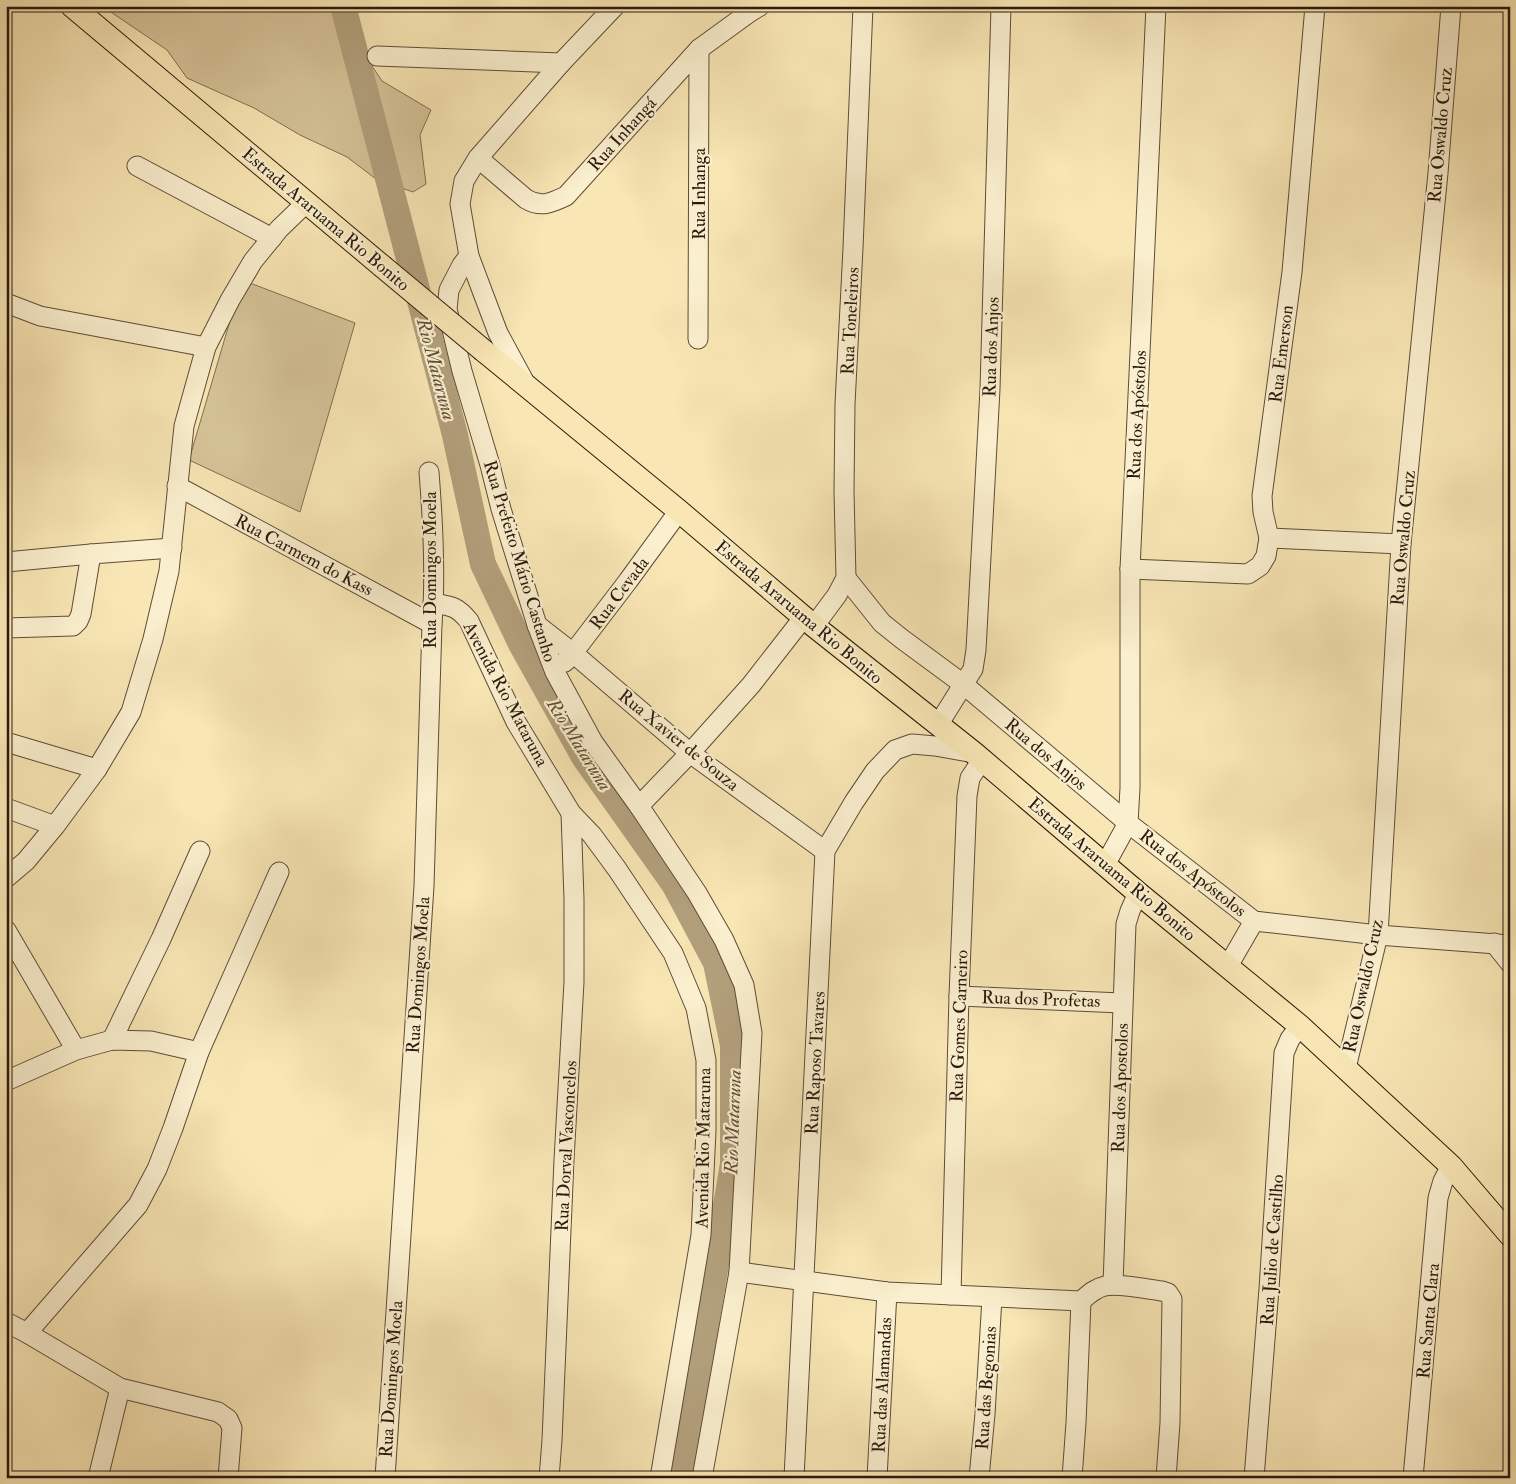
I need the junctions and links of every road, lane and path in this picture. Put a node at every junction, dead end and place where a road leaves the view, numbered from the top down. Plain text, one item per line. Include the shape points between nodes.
1 (72, 6) edge
2 (615, 6) edge
3 (760, 6) edge
4 (863, 6) edge
5 (1001, 6) edge
6 (1156, 6) edge
7 (1315, 6) edge
8 (1451, 6) edge
9 (699, 49) junction
10 (377, 56) dead end
11 (561, 63) junction
12 (478, 158) junction
13 (137, 166) dead end
14 (306, 203) junction
15 (272, 238) junction
16 (469, 256) junction
17 (6, 303) edge
18 (698, 339) dead end
19 (206, 347) junction
20 (527, 386) junction
21 (429, 472) dead end
22 (177, 486) junction
23 (679, 511) junction
24 (1269, 538) junction
25 (1401, 544) junction
26 (172, 548) junction
27 (91, 554) junction
28 (6, 562) edge
29 (1130, 569) junction
30 (846, 578) junction
31 (434, 603) junction
32 (809, 621) junction
33 (432, 624) junction
34 (537, 625) junction
35 (6, 628) edge
36 (573, 653) junction
37 (555, 672) junction
38 (963, 684) junction
39 (938, 725) junction
40 (6, 742) edge
41 (690, 753) junction
42 (978, 756) junction
43 (97, 769) junction
44 (638, 806) junction
45 (6, 808) edge
46 (572, 813) junction
47 (1128, 823) junction
48 (55, 826) junction
49 (200, 851) dead end
50 (825, 851) junction
51 (1105, 865) junction
52 (279, 872) dead end
53 (6, 878) edge
54 (1138, 893) junction
55 (1254, 922) junction
56 (6, 930) edge
57 (1378, 935) junction
58 (1502, 944) edge
59 (1510, 963) edge
60 (1228, 966) junction
61 (959, 996) junction
62 (1122, 1002) junction
63 (1300, 1026) junction
64 (112, 1040) junction
65 (76, 1050) junction
66 (199, 1052) junction
67 (1346, 1068) junction
68 (6, 1081) edge
69 (1451, 1166) junction
70 (1510, 1235) edge
71 (740, 1272) junction
72 (804, 1282) junction
73 (1113, 1285) junction
74 (887, 1292) junction
75 (951, 1295) junction
76 (992, 1298) junction
77 (1081, 1301) junction
78 (6, 1322) edge
79 (26, 1333) junction
80 (120, 1388) junction
81 (98, 1478) edge
82 (228, 1478) edge
83 (384, 1478) edge
84 (549, 1478) edge
85 (660, 1478) edge
86 (702, 1478) edge
87 (794, 1478) edge
88 (877, 1478) edge
89 (979, 1478) edge
90 (1072, 1478) edge
91 (1166, 1478) edge
92 (1254, 1478) edge
93 (1413, 1478) edge

1 - 14 main road, Estrada Araruama Rio Bonito
2 - 11 street
3 - 9 street, Rua Inhangá
4 - 30 street, Rua Toneleiros via 845,404
5 - 38 street, Rua dos Anjos via 990,389 976,650 973,669
6 - 29 street, Rua dos Apóstolos
7 - 24 street, Rua Emerson via 1292,272 1262,496
8 - 25 street, Rua Oswaldo Cruz via 1438,173
9 - 12 street, Rua Inhangá via 566,196 544,205 534,204
9 - 18 street, Rua Inhanga
10 - 11 street
11 - 12 street
12 - 16 street via 464,181 460,204
13 - 15 street
14 - 15 street
14 - 20 main road, Estrada Araruama Rio Bonito, bridge
15 - 19 street via 253,261
16 - 20 street via 498,334
16 - 34 street, Rua Prefeito Mário Castanho via 450,290 447,308 501,509
17 - 19 street via 40,316
19 - 22 street via 184,426
20 - 23 main road, Estrada Araruama Rio Bonito
21 - 31 street, Rua Domingos Moela
22 - 26 street
22 - 33 street, Rua Carmem do Kass
23 - 32 main road, Estrada Araruama Rio Bonito
23 - 36 street, Rua Cevada
24 - 25 street
24 - 29 street, Rua Emerson via 1266,556 1260,566 1248,574
25 - 57 street, Rua Oswaldo Cruz
26 - 27 street
26 - 43 street via 153,639 131,712
27 - 28 street
27 - 35 street via 78,622 73,626
29 - 47 street, Rua dos Apóstolos
30 - 32 street via 837,595
30 - 38 street via 882,623
31 - 33 street, Rua Domingos Moela
31 - 46 street, Avenida Rio Mataruna via 452,606 469,621 516,722
32 - 39 main road, Estrada Araruama Rio Bonito
32 - 41 street
33 - 83 street, Rua Domingos Moela via 424,886
34 - 36 street, Rua Xavier de Souza
34 - 37 street, Rua Prefeito Mário Castanho
36 - 37 street, Rua Cevada
36 - 41 street, Rua Xavier de Souza
37 - 44 street, Rua Prefeito Mário Castanho via 593,742
38 - 39 street, Rua dos Anjos
38 - 47 street, Rua dos Anjos
39 - 42 main road, Estrada Araruama Rio Bonito
40 - 43 street
41 - 44 street
41 - 50 street, Rua Xavier de Souza
42 - 50 street, Rua Raposo Tavares via 912,744 895,750 859,795
42 - 51 main road, Estrada Araruama Rio Bonito
42 - 61 street, Rua Gomes Carneiro via 967,796
43 - 48 street
44 - 71 street, Rua Prefeito Mário Castanho via 697,893 724,940 744,985 752,1033
45 - 48 street
46 - 84 street, Rua Dorval Vasconcelos via 574,982
46 - 85 street, Avenida Rio Mataruna via 607,855 673,953 696,1008 706,1060 701,1235
47 - 51 street, Rua dos Apóstolos
47 - 55 street, Rua dos Apóstolos
48 - 53 street via 26,861
49 - 64 street
50 - 72 street, Rua Raposo Tavares
51 - 54 main road, Estrada Araruama Rio Bonito
52 - 66 street
54 - 60 main road, Estrada Araruama Rio Bonito
54 - 62 street, Rua dos Apostolos via 1126,924
55 - 57 street, Rua dos Apóstolos
55 - 60 street
56 - 65 street
57 - 58 street, Rua dos Apóstolos
57 - 67 street, Rua Oswaldo Cruz
58 - 59 street
60 - 63 main road, Estrada Araruama Rio Bonito
61 - 62 street, Rua dos Profetas
61 - 75 street, Rua Gomes Carneiro
62 - 73 street, Rua dos Apostolos
63 - 67 main road, Estrada Araruama Rio Bonito
63 - 92 street, Rua Julio de Castilho via 1284,1053
64 - 65 street
64 - 66 street via 152,1040
65 - 68 street
66 - 79 street via 170,1136 138,1204
67 - 69 main road, Estrada Araruama Rio Bonito
69 - 70 main road, Estrada Araruama Rio Bonito
69 - 93 street, Rua Santa Clara via 1438,1198
71 - 72 street
71 - 86 street, Rua Prefeito Mário Castanho
72 - 74 street
72 - 87 street, Rua Raposo Tavares
73 - 77 street via 1093,1291
73 - 91 street via 1162,1291 1172,1299
74 - 75 street
74 - 88 street, Rua das Alamandas
75 - 76 street
76 - 77 street
76 - 89 street, Rua das Begonias
77 - 90 street
78 - 79 street
79 - 80 street
80 - 81 street
80 - 82 street via 218,1412 228,1419 232,1428

